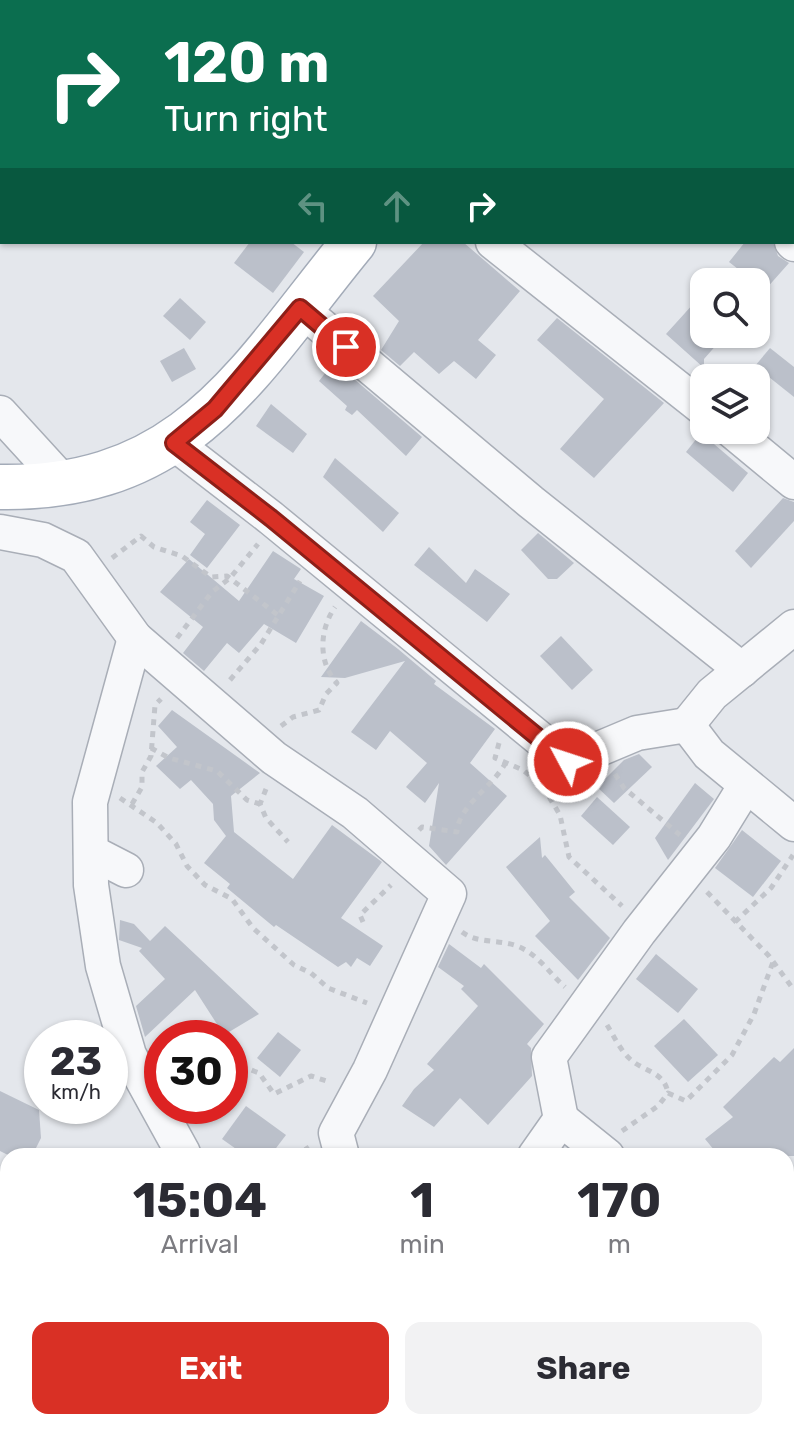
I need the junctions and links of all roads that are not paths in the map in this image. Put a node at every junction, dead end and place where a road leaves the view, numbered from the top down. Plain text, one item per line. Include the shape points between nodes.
1 (352, 244) edge
2 (496, 244) edge
3 (300, 308) junction
4 (690, 398) edge
5 (0, 413) edge
6 (174, 443) junction
7 (748, 444) edge
8 (794, 482) edge
9 (64, 483) junction
10 (0, 487) edge
11 (0, 532) edge
12 (794, 627) edge
13 (157, 657) junction
14 (742, 670) junction
15 (687, 725) junction
16 (746, 785) junction
17 (794, 824) edge
18 (91, 852) junction
19 (126, 870) dead end
20 (561, 1119) junction
21 (180, 1148) edge
22 (340, 1148) edge
23 (541, 1148) edge
24 (598, 1148) edge

1 - 3 main road
2 - 4 street
3 - 6 main road via 215,409
3 - 14 street
5 - 9 street
6 - 9 main road via 126,468
6 - 15 street via 568,762 637,733
7 - 8 street
9 - 10 main road
11 - 13 street via 60,546 76,556
12 - 14 street
13 - 18 street via 94,784
13 - 22 street via 274,758 355,813 449,894 336,1133
14 - 15 street via 712,694
15 - 16 street via 709,754
16 - 17 street
16 - 20 street via 549,1057
18 - 19 street
18 - 21 street via 103,966 124,1041
20 - 23 street
20 - 24 street

